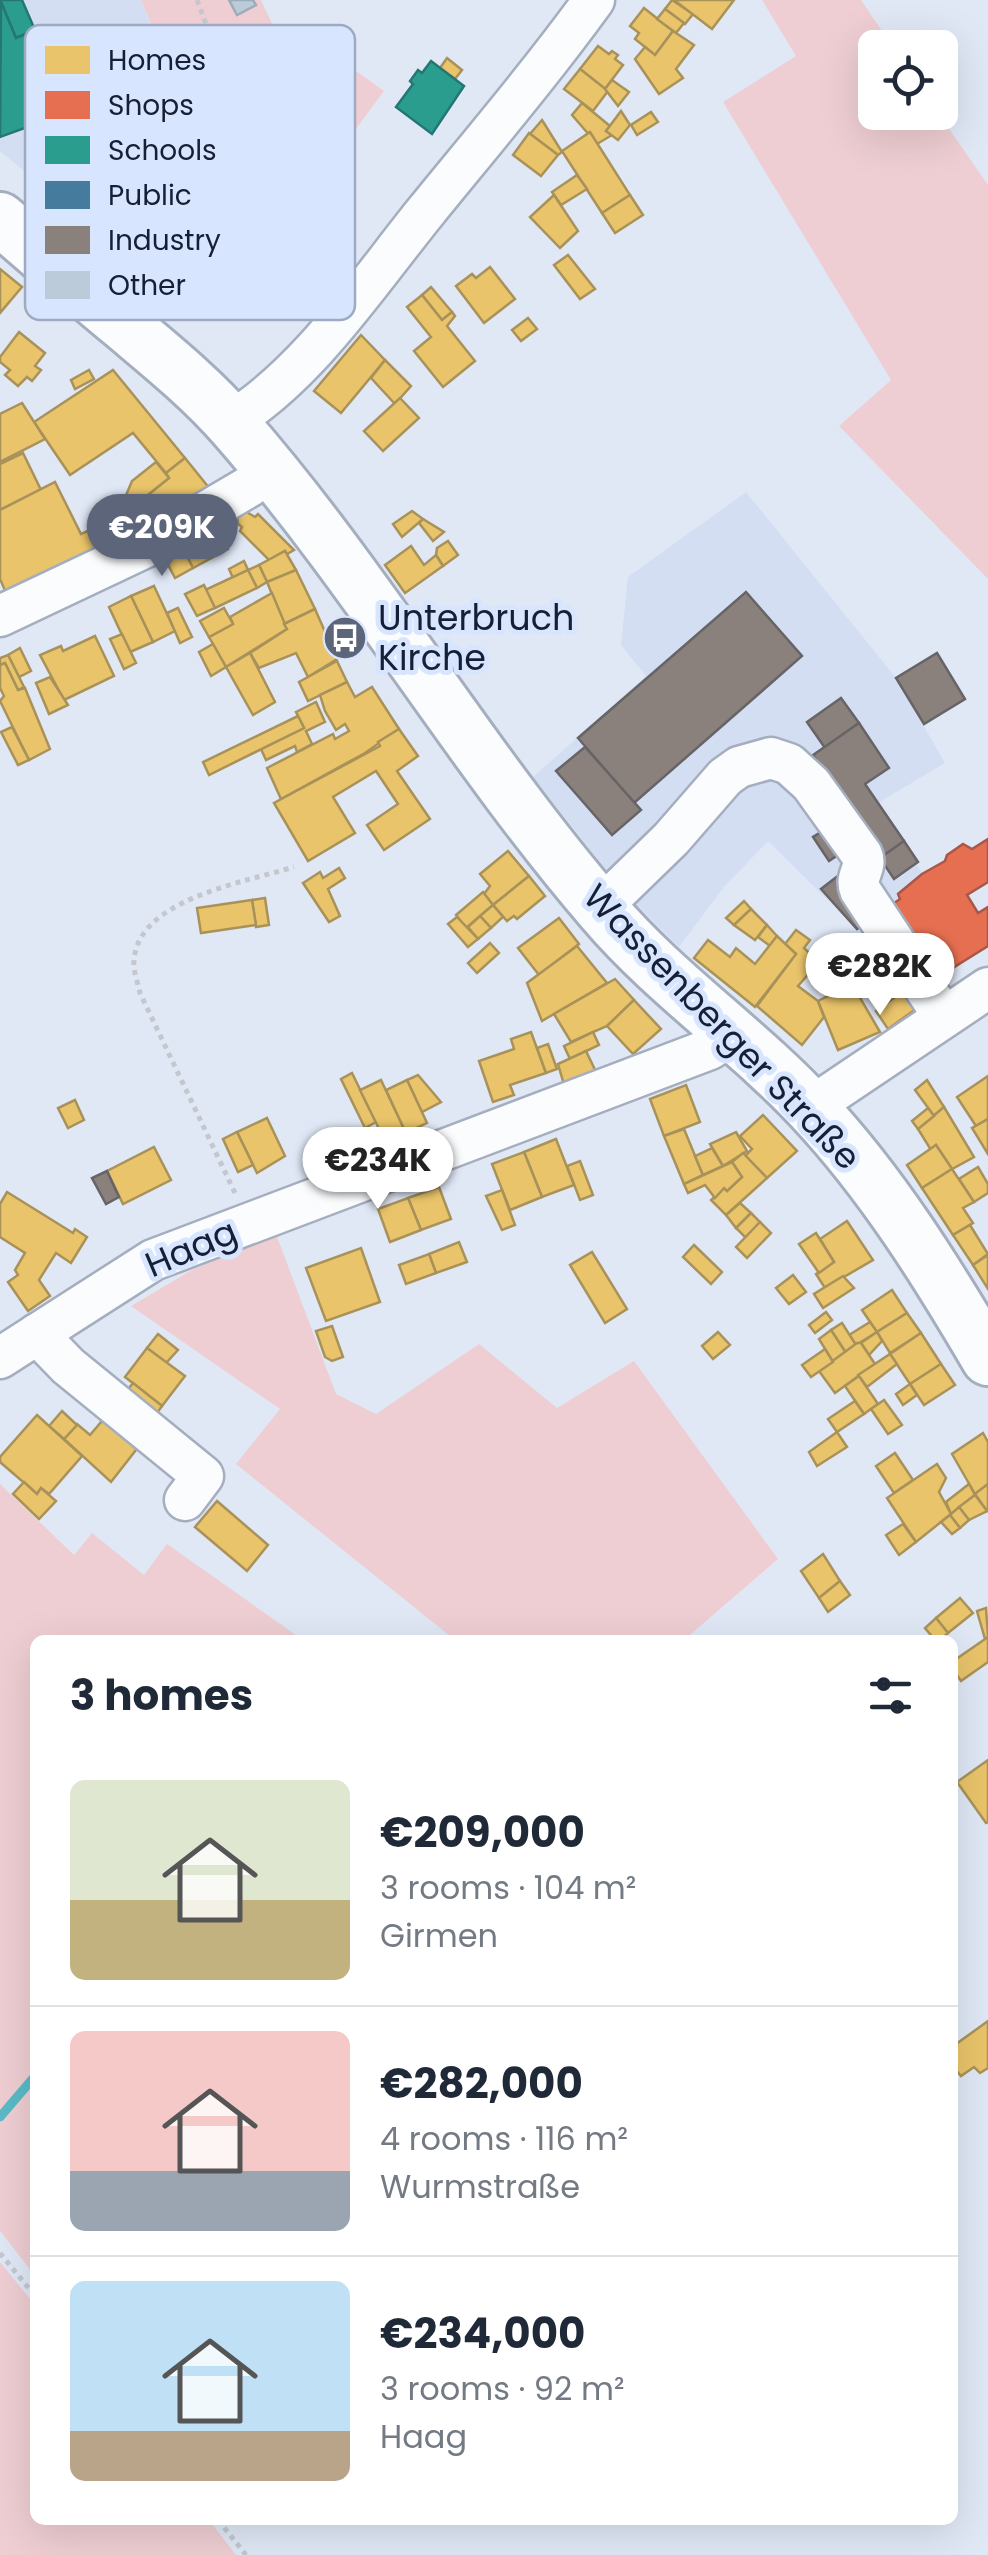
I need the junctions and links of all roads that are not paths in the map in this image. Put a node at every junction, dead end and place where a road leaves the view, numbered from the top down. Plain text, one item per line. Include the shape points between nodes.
1 (594, 0) edge
2 (0, 220) edge
3 (25, 241) edge
4 (355, 302) edge
5 (118, 320) edge
6 (339, 320) edge
7 (230, 422) junction
8 (268, 465) junction
9 (0, 616) edge
10 (600, 908) junction
11 (988, 988) edge
12 (944, 1016) junction
13 (731, 1034) junction
14 (811, 1107) junction
15 (37, 1334) junction
16 (982, 1340) edge
17 (0, 1358) edge
18 (185, 1500) dead end

1 - 4 street
2 - 3 main road, Wassenberger Straße
5 - 7 main road, Wassenberger Straße
6 - 7 street via 262,403
7 - 8 main road, Wassenberger Straße
8 - 9 street via 250,486 148,546
8 - 10 main road, Wassenberger Straße via 459,698
10 - 12 street via 725,776 771,758 811,784 862,855 860,890
10 - 13 main road, Wassenberger Straße
11 - 12 street
12 - 14 street
13 - 14 main road, Wassenberger Straße
13 - 15 street, Haag via 710,1049 152,1260
14 - 16 main road, Wassenberger Straße
15 - 17 street, Haag
15 - 18 street via 203,1476

